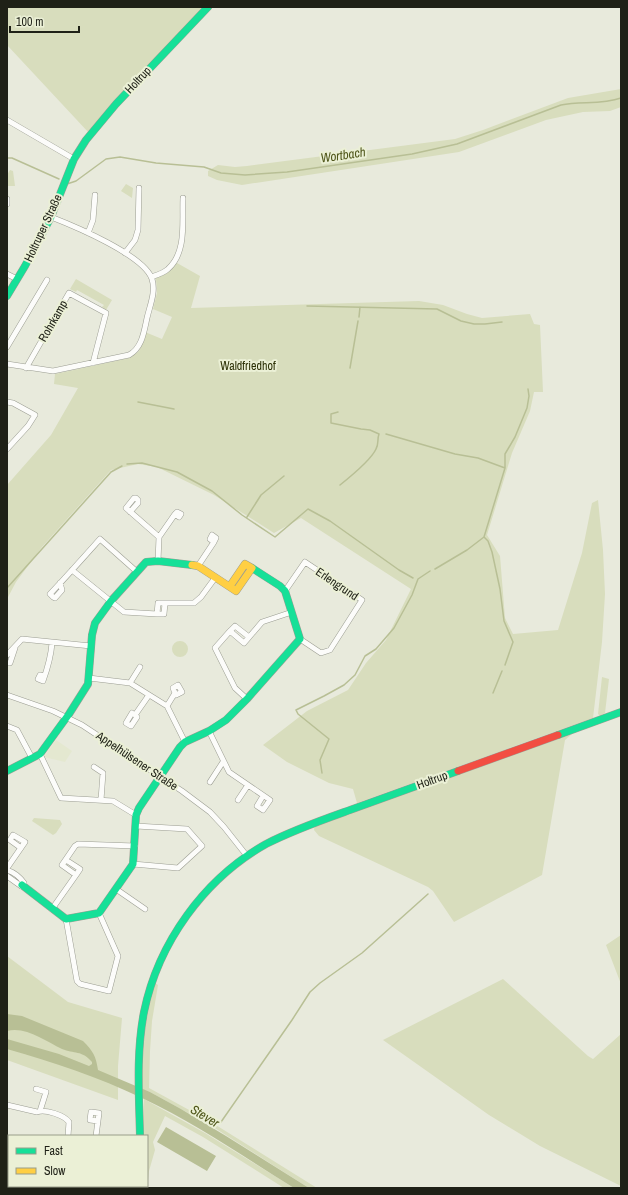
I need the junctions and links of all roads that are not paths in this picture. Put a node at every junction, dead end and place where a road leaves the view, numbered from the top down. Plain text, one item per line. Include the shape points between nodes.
1 (208, 7) edge
2 (7, 120) edge
3 (74, 158) junction
4 (139, 188) dead end
5 (95, 195) dead end
6 (182, 198) dead end
7 (7, 199) edge
8 (7, 204) edge
9 (51, 217) junction
10 (88, 233) junction
11 (125, 253) junction
12 (7, 274) edge
13 (151, 277) junction
14 (17, 279) junction
15 (47, 280) dead end
16 (7, 296) edge
17 (7, 347) edge
18 (93, 363) junction
19 (7, 364) edge
20 (26, 368) junction
21 (7, 402) edge
22 (7, 449) edge
23 (130, 512) dead end
24 (175, 514) dead end
25 (159, 537) junction
26 (214, 542) dead end
27 (158, 561) junction
28 (198, 566) junction
29 (72, 570) junction
30 (136, 572) junction
31 (215, 578) junction
32 (60, 584) dead end
33 (285, 591) junction
34 (111, 601) junction
35 (292, 612) junction
36 (300, 639) junction
37 (52, 643) junction
38 (91, 646) junction
39 (15, 647) junction
40 (7, 655) edge
41 (7, 664) edge
42 (140, 667) dead end
43 (44, 676) dead end
44 (89, 678) junction
45 (130, 683) junction
46 (175, 693) dead end
47 (7, 695) edge
48 (149, 695) junction
49 (247, 699) junction
50 (167, 706) junction
51 (621, 712) edge
52 (135, 715) dead end
53 (66, 716) junction
54 (7, 726) edge
55 (209, 731) junction
56 (185, 742) junction
57 (40, 754) junction
58 (32, 758) junction
59 (223, 762) junction
60 (94, 767) dead end
61 (7, 771) edge
62 (160, 777) junction
63 (210, 782) dead end
64 (248, 785) junction
65 (263, 796) dead end
66 (101, 800) junction
67 (238, 800) dead end
68 (136, 815) junction
69 (136, 826) junction
70 (134, 846) junction
71 (20, 848) dead end
72 (247, 856) junction
73 (133, 864) junction
74 (7, 872) edge
75 (22, 885) joint
76 (116, 889) junction
77 (52, 909) junction
78 (145, 909) dead end
79 (99, 913) junction
80 (66, 919) junction
81 (36, 1089) dead end
82 (7, 1105) edge
83 (40, 1111) junction
84 (98, 1121) dead end
85 (68, 1135) edge
86 (96, 1135) edge
87 (140, 1135) edge

1 - 3 street, Holtrup via 100,121
2 - 3 street
3 - 9 street, Holtruper Straße
4 - 11 street via 138,230 135,240
5 - 10 street via 93,220
6 - 13 street via 182,246 168,270
7 - 8 street
9 - 10 street
9 - 14 street, Holtruper Straße
10 - 11 street
11 - 13 street via 145,268
12 - 14 street
13 - 18 street via 154,290 137,349 128,355
14 - 16 street, Holtruper Straße
15 - 17 street
18 - 20 street via 53,371
18 - 20 street, Rohrkamp via 106,313 69,293
19 - 20 street
21 - 22 street via 35,416
23 - 25 street
24 - 25 street
25 - 27 street
26 - 28 street
27 - 28 street
27 - 30 street via 146,562
28 - 31 street
29 - 30 street via 100,539
29 - 32 street
29 - 34 street
30 - 34 street
31 - 33 street via 230,586 245,564
31 - 34 street via 194,604 158,603 157,614 124,612
33 - 35 street
33 - 36 street, Erlengrund via 305,562 362,600 330,650 321,653
34 - 38 street via 95,623
35 - 36 street
35 - 49 street via 262,622 244,643 230,631 215,648 235,688
36 - 49 street
37 - 38 street
37 - 39 street via 22,639
37 - 43 street via 50,660
38 - 44 street
39 - 40 street
39 - 41 street via 10,663
42 - 45 street
44 - 45 street
44 - 53 street via 85,690
45 - 48 street
46 - 50 street
47 - 53 street, Appelhülsener Straße
48 - 50 street
48 - 52 street
49 - 55 street via 226,720
50 - 56 street
51 - 72 street, Holtrup via 306,826
53 - 57 street
53 - 62 street, Appelhülsener Straße
54 - 58 street via 17,730
55 - 56 street
55 - 59 street
56 - 62 street
57 - 58 street
57 - 66 street via 61,798
58 - 61 street
59 - 63 street
59 - 64 street via 228,772
60 - 66 street via 103,773
62 - 68 street
62 - 72 street, Appelhülsener Straße via 210,812
64 - 65 street
64 - 67 street
66 - 68 street via 113,801
68 - 69 street
69 - 70 street
69 - 73 street via 187,829 202,846 178,868
70 - 73 street
70 - 77 street via 75,846 62,865 76,875
71 - 74 street
72 - 87 street, Holtrup via 194,905 164,952 144,1012 140,1043
73 - 76 street
74 - 75 street via 12,872 22,879
75 - 77 street
76 - 78 street
76 - 79 street
77 - 80 street
79 - 80 street
79 - 80 street via 118,956 109,991 77,981
81 - 83 street via 46,1092
82 - 83 street
83 - 85 street via 66,1119 69,1122
84 - 86 street

